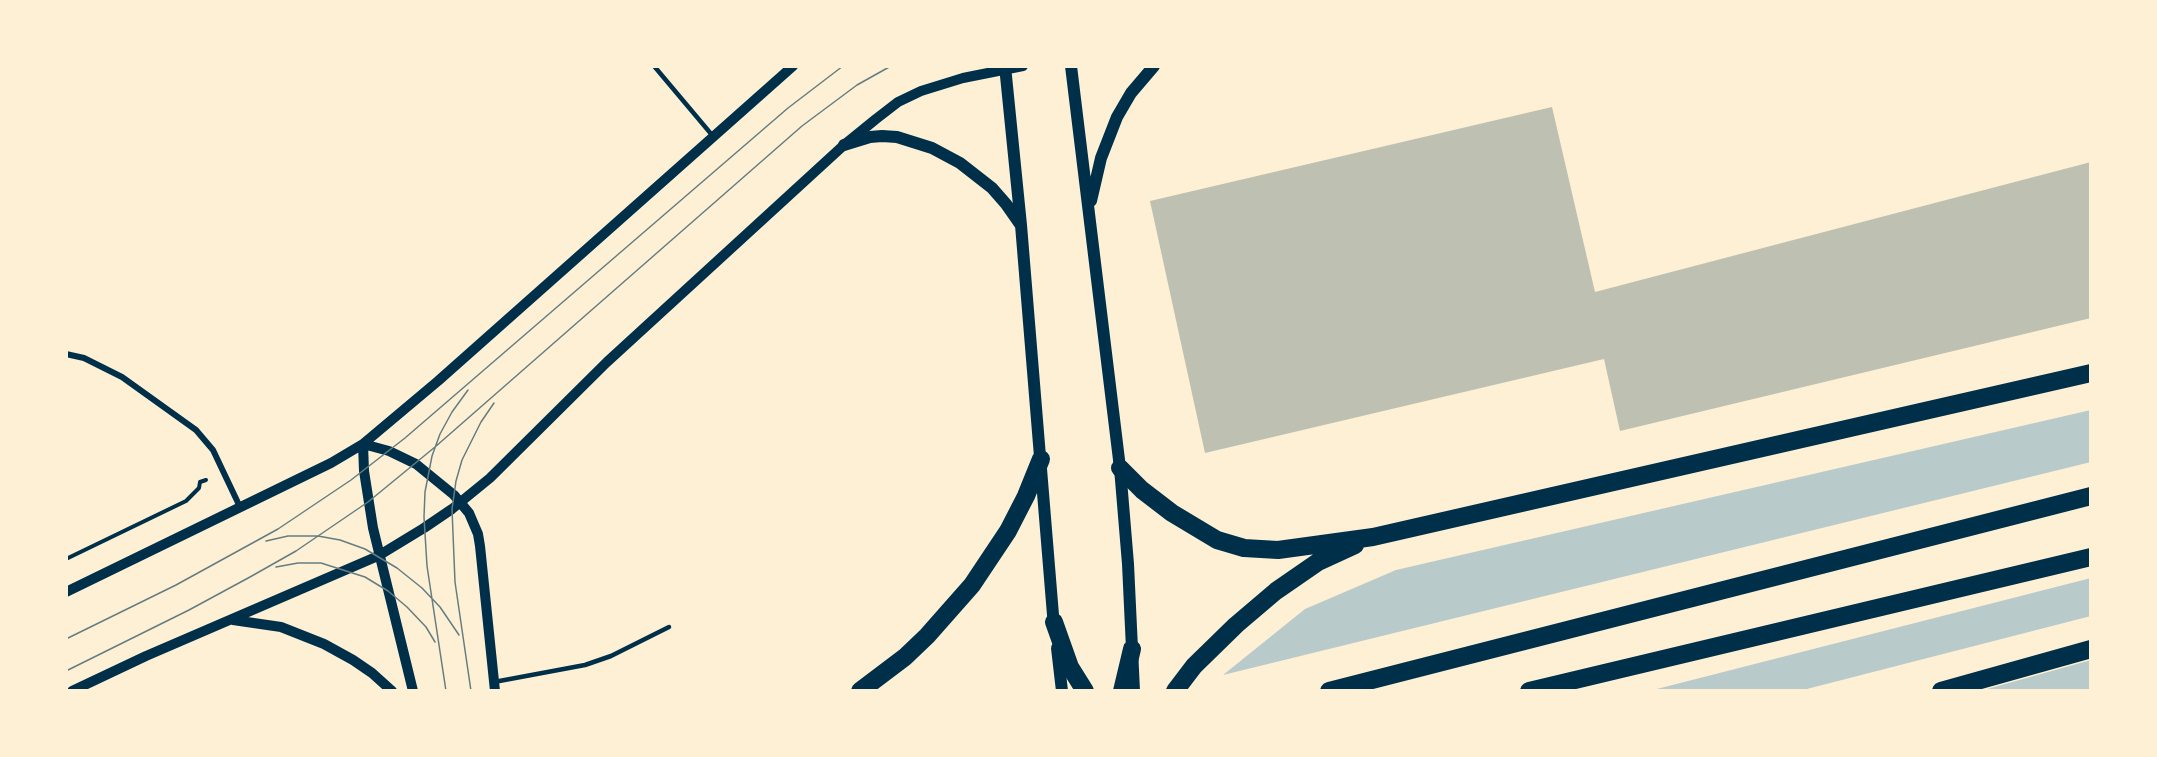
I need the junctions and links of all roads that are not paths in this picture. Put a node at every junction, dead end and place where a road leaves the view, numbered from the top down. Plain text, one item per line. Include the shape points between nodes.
1 (654, 66) edge
2 (793, 66) edge
3 (1023, 66) edge
4 (1071, 66) edge
5 (1154, 66) edge
6 (1005, 68) edge
7 (714, 137) junction
8 (844, 145) junction
9 (1089, 211) junction
10 (1021, 225) junction
11 (66, 354) edge
12 (2091, 373) edge
13 (363, 444) junction
14 (1041, 459) junction
15 (1120, 468) junction
16 (2091, 496) edge
17 (461, 502) junction
18 (240, 507) junction
19 (1373, 537) junction
20 (378, 556) junction
21 (2091, 557) edge
22 (66, 592) edge
23 (230, 619) junction
24 (1054, 622) junction
25 (669, 627) dead end
26 (1132, 649) junction
27 (2091, 649) edge
28 (495, 687) edge
29 (72, 691) edge
30 (392, 691) edge
31 (413, 691) edge
32 (861, 691) edge
33 (1062, 691) edge
34 (1085, 691) edge
35 (1122, 691) edge
36 (1134, 691) edge
37 (1175, 691) edge
38 (1329, 691) edge
39 (1529, 691) edge
40 (1941, 691) edge

1 - 7 lane
2 - 7 street
3 - 6 street
4 - 9 main road
5 - 9 main road via 1125,103 1109,135
6 - 8 street via 921,91 898,102
6 - 10 main road
7 - 13 street
8 - 10 main road via 882,136 932,148 960,163 992,188
8 - 17 street
9 - 15 main road
10 - 14 main road
11 - 18 street via 84,358 122,377 196,430 213,450
12 - 19 highway
13 - 17 street via 416,464
13 - 18 street
13 - 20 street
14 - 24 main road
14 - 32 highway via 1008,531 972,585 927,636
15 - 19 highway via 1142,490 1187,523 1217,540 1244,548 1278,550
15 - 26 main road
16 - 38 highway
17 - 20 street
17 - 28 street via 478,534
18 - 22 street
19 - 37 highway via 1318,562 1275,591 1194,666
20 - 23 street
20 - 31 street
21 - 39 highway
23 - 29 street
23 - 30 street via 281,627 324,644 372,673
24 - 33 main road
24 - 34 highway via 1070,667
25 - 28 lane via 612,656
26 - 35 highway
26 - 36 main road
27 - 40 highway

